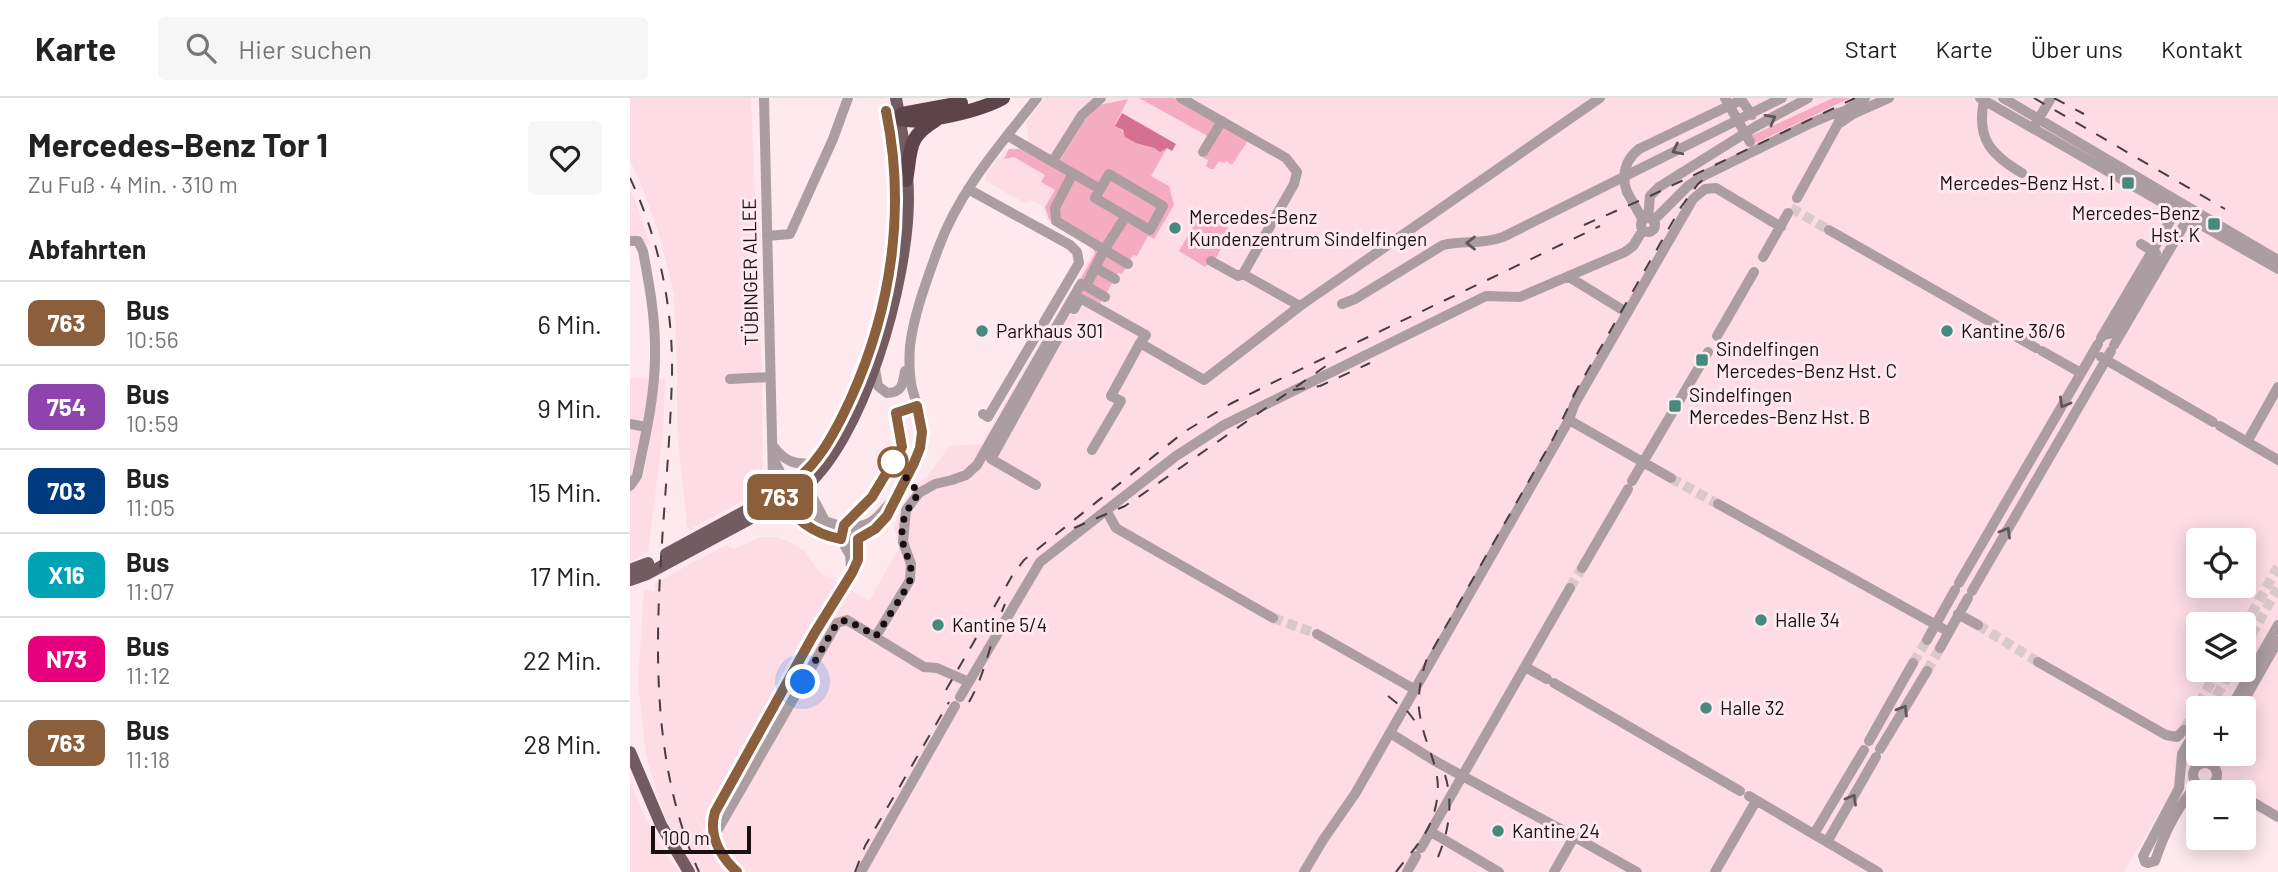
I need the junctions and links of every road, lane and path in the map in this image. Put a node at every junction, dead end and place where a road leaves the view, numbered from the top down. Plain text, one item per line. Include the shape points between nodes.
1 (764, 98) edge
2 (848, 98) edge
3 (896, 98) edge
4 (912, 98) edge
5 (980, 98) edge
6 (1003, 98) edge
7 (1037, 98) edge
8 (1101, 98) edge
9 (1181, 98) edge
10 (1600, 98) edge
11 (1725, 98) edge
12 (1782, 98) edge
13 (1808, 98) edge
14 (1865, 98) edge
15 (1889, 98) edge
16 (2003, 98) edge
17 (2051, 98) edge
18 (1744, 99) edge
19 (1982, 99) edge
20 (940, 111) junction
21 (1845, 111) junction
22 (1752, 115) junction
23 (899, 117) junction
24 (1222, 121) junction
25 (1839, 124) junction
26 (2036, 124) junction
27 (1729, 125) junction
28 (1700, 134) dead end
29 (1008, 136) junction
30 (1752, 146) junction
31 (1203, 152) dead end
32 (1053, 161) junction
33 (1073, 173) junction
34 (2022, 173) dead end
35 (906, 180) junction
36 (968, 189) junction
37 (1100, 189) junction
38 (1797, 198) dead end
39 (2178, 206) junction
40 (1788, 213) dead end
41 (2191, 214) junction
42 (1126, 216) junction
43 (1648, 224) junction
44 (1780, 227) junction
45 (905, 230) junction
46 (1829, 230) tunnel mouth
47 (767, 236) junction
48 (1670, 236) junction
49 (630, 241) edge
50 (2141, 244) dead end
51 (1104, 250) junction
52 (1763, 257) dead end
53 (2278, 260) edge
54 (1212, 261) dead end
55 (1128, 264) dead end
56 (1096, 268) junction
57 (2278, 269) edge
58 (1754, 272) dead end
59 (1243, 274) junction
60 (1569, 278) junction
61 (1115, 279) dead end
62 (1086, 286) junction
63 (1105, 297) dead end
64 (1342, 304) dead end
65 (1300, 306) junction
66 (1626, 312) junction
67 (1717, 336) dead end
68 (2099, 342) junction
69 (1140, 343) junction
70 (1708, 352) dead end
71 (2110, 352) junction
72 (909, 364) junction
73 (874, 366) junction
74 (2081, 373) junction
75 (769, 377) junction
76 (730, 379) dead end
77 (2278, 387) edge
78 (983, 414) dead end
79 (1569, 421) junction
80 (630, 424) edge
81 (646, 427) junction
82 (2247, 442) junction
83 (773, 446) junction
84 (1092, 450) dead end
85 (2278, 460) edge
86 (815, 463) junction
87 (1644, 464) junction
88 (1671, 478) tunnel mouth
89 (810, 483) junction
90 (1036, 485) dead end
91 (630, 486) edge
92 (786, 495) junction
93 (897, 496) junction
94 (1718, 504) tunnel mouth
95 (1106, 510) junction
96 (750, 519) junction
97 (797, 519) junction
98 (826, 521) junction
99 (850, 526) junction
100 (841, 539) junction
101 (858, 539) junction
102 (647, 568) junction
103 (1582, 568) tunnel mouth
104 (630, 570) edge
105 (852, 573) junction
106 (630, 578) edge
107 (630, 586) edge
108 (1570, 588) tunnel mouth
109 (1958, 614) junction
110 (1273, 618) tunnel mouth
111 (1935, 624) junction
112 (1978, 625) tunnel mouth
113 (2278, 625) edge
114 (1949, 632) junction
115 (1317, 634) tunnel mouth
116 (876, 636) junction
117 (1927, 640) tunnel mouth
118 (2278, 641) edge
119 (1940, 648) tunnel mouth
120 (2038, 662) tunnel mouth
121 (1913, 663) tunnel mouth
122 (1525, 667) junction
123 (1927, 671) tunnel mouth
124 (969, 682) junction
125 (1414, 689) junction
126 (2237, 696) edge
127 (2246, 696) edge
128 (1390, 733) junction
129 (631, 758) edge
130 (1464, 775) junction
131 (1748, 796) junction
132 (2186, 798) edge
133 (2256, 804) edge
134 (2278, 817) edge
135 (1431, 832) junction
136 (1569, 834) junction
137 (1814, 834) junction
138 (713, 838) junction
139 (1827, 842) junction
140 (684, 871) edge
141 (737, 872) edge
142 (862, 872) edge
143 (1304, 872) edge
144 (1407, 872) edge
145 (1499, 872) edge
146 (1553, 872) edge
147 (1637, 872) edge
148 (1715, 872) edge
149 (1878, 872) edge

1 - 47 street, TÜBINGER ALLEE
2 - 47 street via 790,234
3 - 23 main road
4 - 20 highway
5 - 20 highway
6 - 20 highway via 983,107
7 - 29 street
8 - 32 street via 1082,115
9 - 24 street
10 - 65 street
11 - 30 street, bridge
12 - 22 street
43 -> 13 street via 1650,196 1659,187
14 - 21 street
15 - 25 street
16 - 26 street
17 - 26 street
18 - 22 street
18 - 43 street, bridge via 1630,156 1625,186
19 - 26 street
19 - 34 street via 1982,131 1992,150
20 - 23 highway via 909,111
20 - 35 highway via 914,138
21 - 25 street
21 - 30 street
22 - 27 street
23 - 35 main road
24 - 31 street
24 - 59 street via 1286,158 1297,172
25 - 38 street
26 - 39 street
27 - 28 street
27 -> 64 street via 1503,237 1443,244
29 - 32 street
29 - 36 street
30 - 43 street via 1688,186
32 - 33 street
33 - 37 street
33 - 51 street via 1054,217
35 - 45 main road
36 - 72 street via 939,247 914,321
36 - 78 street via 1070,245 1079,263 1043,316 988,417
37 - 42 street via 1095,198
37 - 42 street via 1109,174 1163,206 1150,230
39 - 41 street
39 - 68 street
40 - 44 street
41 - 53 street
41 - 57 street
41 - 71 street
42 - 51 street
43 - 48 street
43 - 60 street via 1625,252
44 - 48 street via 1716,188 1693,199
44 - 52 street
45 - 73 main road via 893,304
45 - 86 main road via 890,265 865,365 844,414
46 - 74 street
47 - 75 street, TÜBINGER ALLEE
48 - 66 street
49 - 81 street via 641,245 654,322 655,372
50 - 68 street, bridge via 2156,253 2155,258 2112,333
51 - 55 street
51 - 56 street
54 - 59 street via 1238,276
56 - 61 street
56 - 62 street
58 - 67 street
59 - 65 street
60 - 66 street
60 - 95 street via 1520,297 1486,296 1224,425
62 - 63 street
62 - 116 street via 1082,284 977,465 966,475 919,493 906,510 903,542 911,564 910,580
65 - 69 street via 1204,380
66 - 79 street
68 - 71 street
68 - 74 street
69 - 84 street via 1111,396 1121,401
69 - 90 street via 1146,334 1080,298 991,459
70 - 87 street
71 - 82 street
109 -> 71 street
72 - 73 street via 901,387 892,393 878,386
72 - 93 street via 922,432 920,448
73 - 89 main road via 840,441
74 -> 111 street
75 - 76 street
75 - 83 street, TÜBINGER ALLEE
77 - 82 street
79 - 87 street
79 - 125 street
80 - 81 street
81 - 91 street via 636,479
82 - 85 street
83 - 86 street via 793,464
83 - 92 street, TÜBINGER ALLEE via 773,479
86 - 92 main road
87 - 88 street
87 - 103 street
89 - 92 main road
89 - 98 street
92 - 96 main road
92 - 97 street
92 - 98 street
92 - 102 main road
93 - 99 street via 875,519
93 - 101 street via 880,525
94 - 111 street
95 - 110 street via 1116,527
95 - 124 street via 1040,562
96 - 97 street
96 - 102 main road
97 - 100 street via 822,535
98 - 99 street
99 - 100 street
99 - 101 street
100 - 101 street
100 - 105 street via 850,555
101 - 105 street via 858,560
102 - 104 main road
102 - 106 main road
102 - 107 main road
105 - 138 street via 715,812
108 - 122 street
109 - 112 street
109 - 114 street
111 - 114 street
111 - 117 street
113 - 126 street
114 - 119 street
115 - 125 street
116 - 124 street via 924,667
116 - 138 street via 847,620 837,623
118 - 127 street
120 - 132 street via 2165,735 2189,732 2179,788 2143,856 2145,862 2155,861
121 - 137 street
122 - 130 street
122 - 131 street
139 -> 123 street
124 - 142 street
125 - 128 street
128 - 130 street
128 - 143 street
129 - 140 main road
130 - 135 street
130 - 136 street
131 - 137 street
131 - 148 street
133 - 134 street
135 - 144 street
135 - 145 street
136 - 146 street
136 - 147 street
137 - 139 street
138 - 141 street
139 - 149 street

